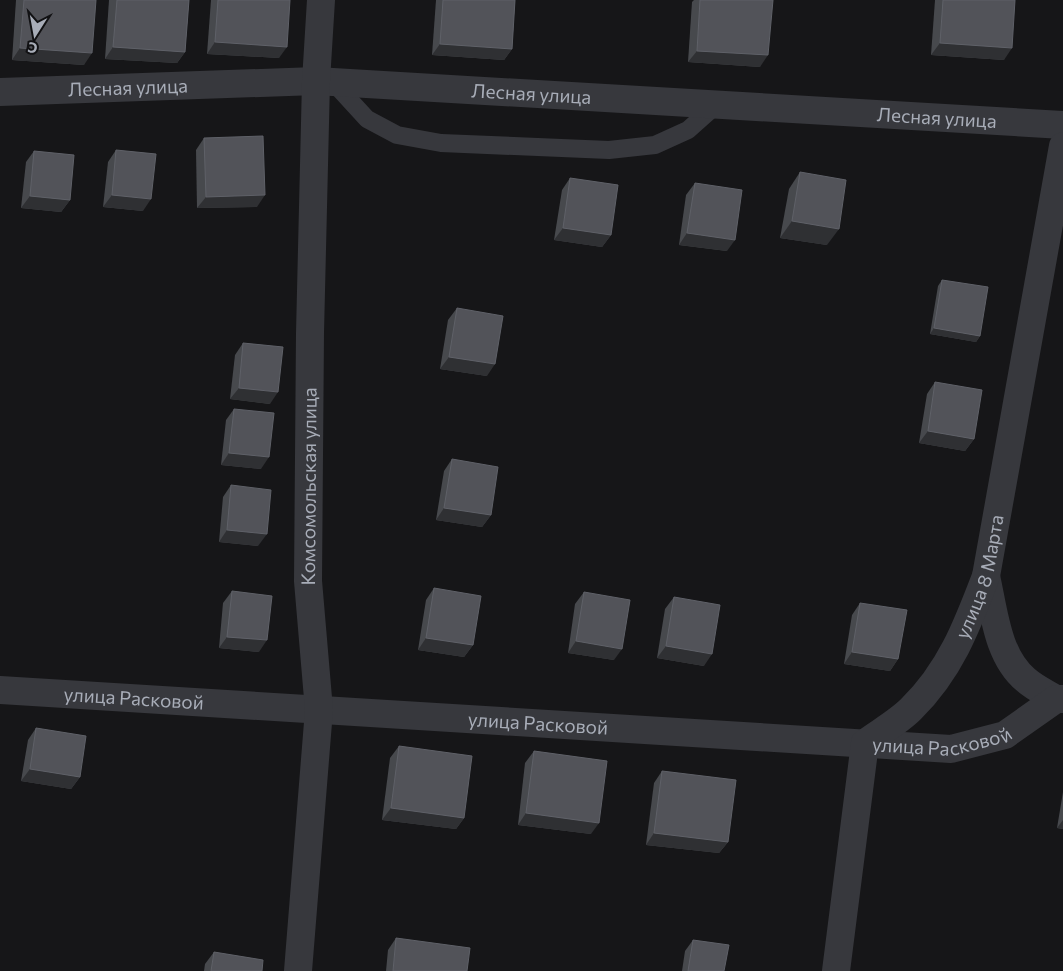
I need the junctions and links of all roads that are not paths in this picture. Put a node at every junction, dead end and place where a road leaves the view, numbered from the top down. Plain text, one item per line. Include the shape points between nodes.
1 (321, 0) edge
2 (325, 82) junction
3 (0, 92) edge
4 (716, 105) junction
5 (1063, 125) edge
6 (1063, 146) edge
7 (986, 576) junction
8 (0, 690) edge
9 (1060, 699) edge
10 (318, 710) junction
11 (865, 743) junction
12 (298, 971) edge
13 (836, 971) edge

1 - 2 street, Комсомольская улица
2 - 3 street, Лесная улица
2 - 4 street, Лесная улица
2 - 4 lane via 367,118 398,135 440,143 609,150 655,145 688,130
2 - 10 street, Комсомольская улица via 310,333 308,581
4 - 5 street, Лесная улица
6 - 7 street, улица 8 Марта
7 - 9 street via 1006,656 1026,680
7 - 11 street, улица 8 Марта via 964,633 942,673 910,710
8 - 10 street, улица Расковой
9 - 11 street, улица Расковой via 1005,735 952,749
10 - 11 street, улица Расковой
10 - 12 street, Комсомольская улица
11 - 13 street

